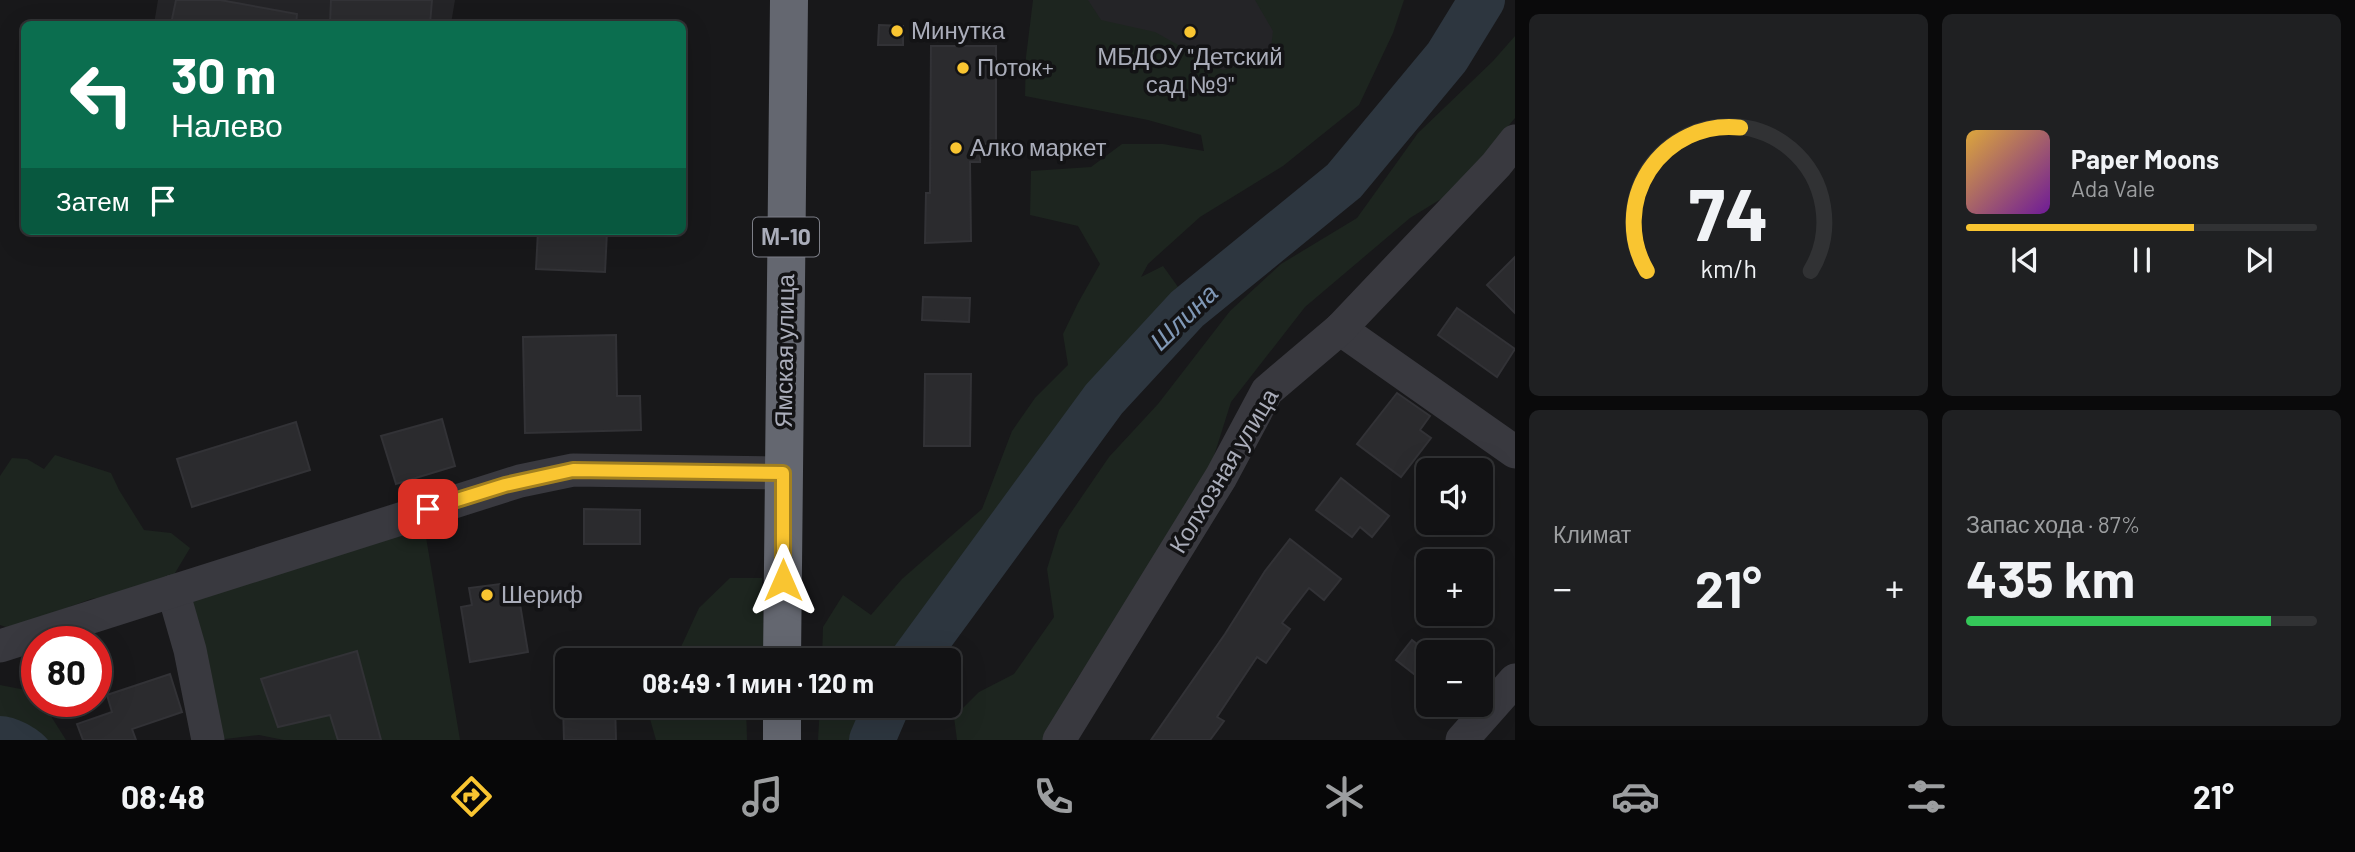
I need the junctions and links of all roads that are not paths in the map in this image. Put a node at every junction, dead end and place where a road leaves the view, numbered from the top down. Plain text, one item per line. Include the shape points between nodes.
1 (789, 0) edge
2 (1515, 141) edge
3 (1340, 329) junction
4 (1515, 452) edge
5 (783, 473) junction
6 (173, 591) junction
7 (0, 646) edge
8 (782, 648) edge
9 (1515, 680) edge
10 (782, 718) edge
11 (208, 740) edge
12 (782, 740) edge
13 (1059, 740) edge
14 (1462, 740) edge

1 - 5 highway, Ямская улица / М-10
2 - 3 street, Колхозная улица
3 - 4 street
3 - 13 street, Колхозная улица via 1267,391 1222,477
5 - 6 street via 573,470 505,485
5 - 8 highway, Ямская улица / М-10
6 - 7 street
6 - 11 street
9 - 14 street
10 - 12 highway

